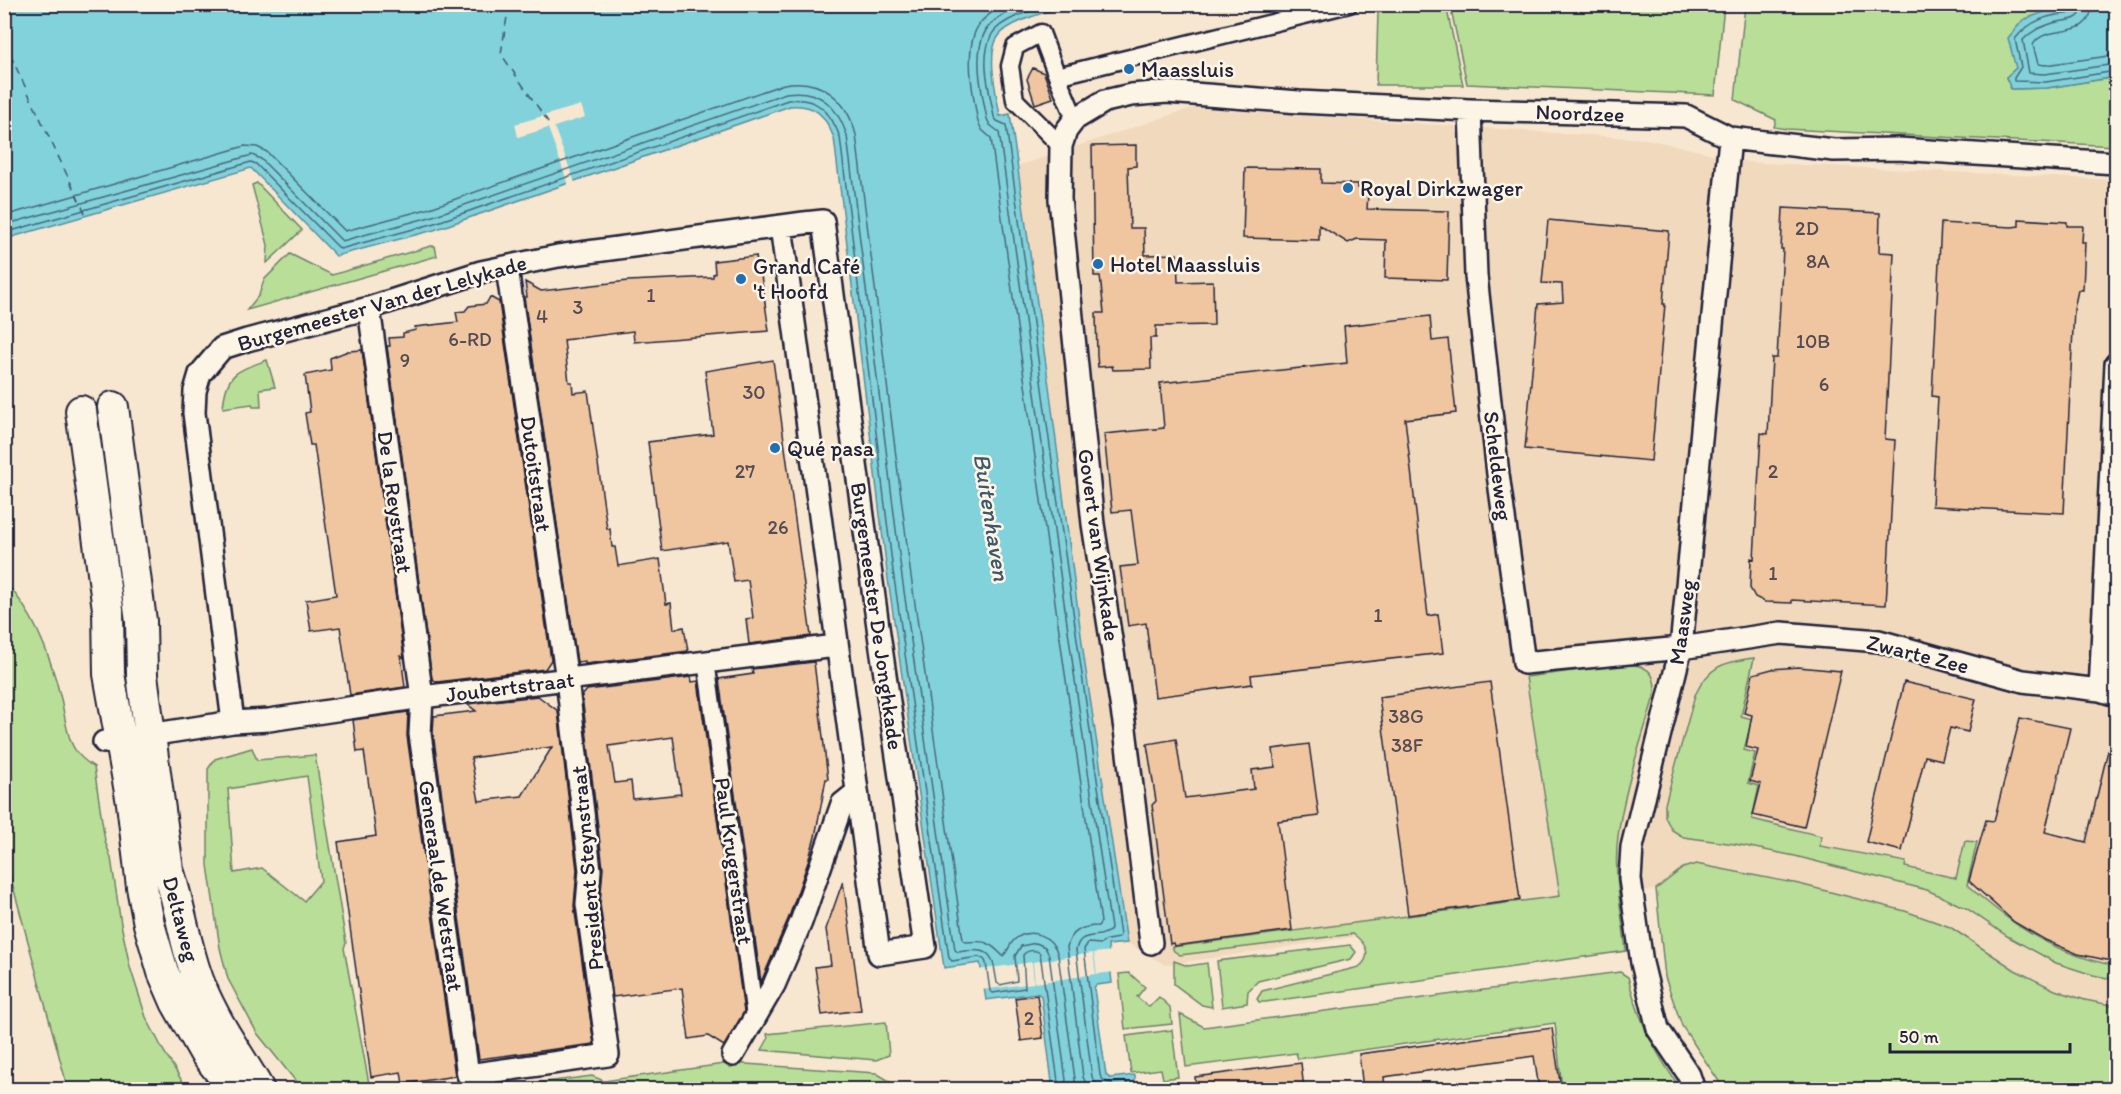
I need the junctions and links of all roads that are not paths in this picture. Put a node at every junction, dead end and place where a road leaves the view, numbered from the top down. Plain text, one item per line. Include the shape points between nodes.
1 (1349, 4) edge
2 (1056, 76) junction
3 (1470, 110) junction
4 (1075, 119) junction
5 (1730, 138) junction
6 (1061, 146) junction
7 (2116, 163) edge
8 (781, 226) junction
9 (507, 268) junction
10 (369, 308) junction
11 (2116, 364) edge
12 (113, 407) dead end
13 (81, 411) dead end
14 (836, 646) junction
15 (1681, 648) junction
16 (706, 661) junction
17 (567, 680) junction
18 (2108, 692) edge
19 (422, 697) junction
20 (233, 722) junction
21 (150, 734) junction
22 (111, 740) junction
23 (857, 792) junction
24 (1150, 943) dead end
25 (755, 1017) junction
26 (734, 1055) dead end
27 (468, 1075) joint
28 (235, 1089) edge
29 (259, 1089) edge
30 (1694, 1089) edge

1 - 2 street
2 - 4 street
2 - 6 street via 1041,33 1015,47 1010,66 1015,100
3 - 4 street, Noordzee via 1167,92 1105,101
3 - 5 street, Noordzee via 1686,116
3 - 15 street, Scheldeweg via 1476,276 1524,663
4 - 6 street
5 - 7 street, Noordzee via 1834,150 1898,149
5 - 15 street, Maasweg
6 - 24 street, Govert van Wijnkade via 1060,198 1093,524 1125,729
8 - 9 street, Burgemeester Van der Lelykade via 558,256
8 - 14 street, Burgemeester De Jonghkade
8 - 23 street, Burgemeester De Jonghkade via 823,221 925,947 879,954
9 - 10 street, Burgemeester Van der Lelykade via 481,272
9 - 17 street, Dutoitstraat
10 - 19 street, De la Reystraat
10 - 20 street, Burgemeester Van der Lelykade via 222,348 200,374 194,412
11 - 18 street
12 - 21 main road, Deltaweg via 141,621 141,659
13 - 22 main road, Deltaweg via 108,609
14 - 16 street, Joubertstraat
14 - 23 street, Burgemeester De Jonghkade
15 - 18 street, Zwarte Zee via 1781,633 1879,641 2023,681
15 - 30 street, Maasweg via 1632,847 1630,879 1642,963 1658,1029
16 - 17 street, Joubertstraat
16 - 25 street, Paul Krugerstraat
17 - 19 street, Joubertstraat
17 - 27 street, President Steynstraat via 590,870 587,904 608,1055
19 - 20 street, Joubertstraat
19 - 27 street, Generaal de Wetstraat via 420,734
20 - 21 street, Joubertstraat
21 - 22 street
21 - 29 main road, Deltaweg via 168,870 188,950 209,1007
22 - 28 main road, Deltaweg via 132,803 142,887 163,972 205,1053
23 - 25 street via 842,804 801,922 774,985
25 - 26 street

